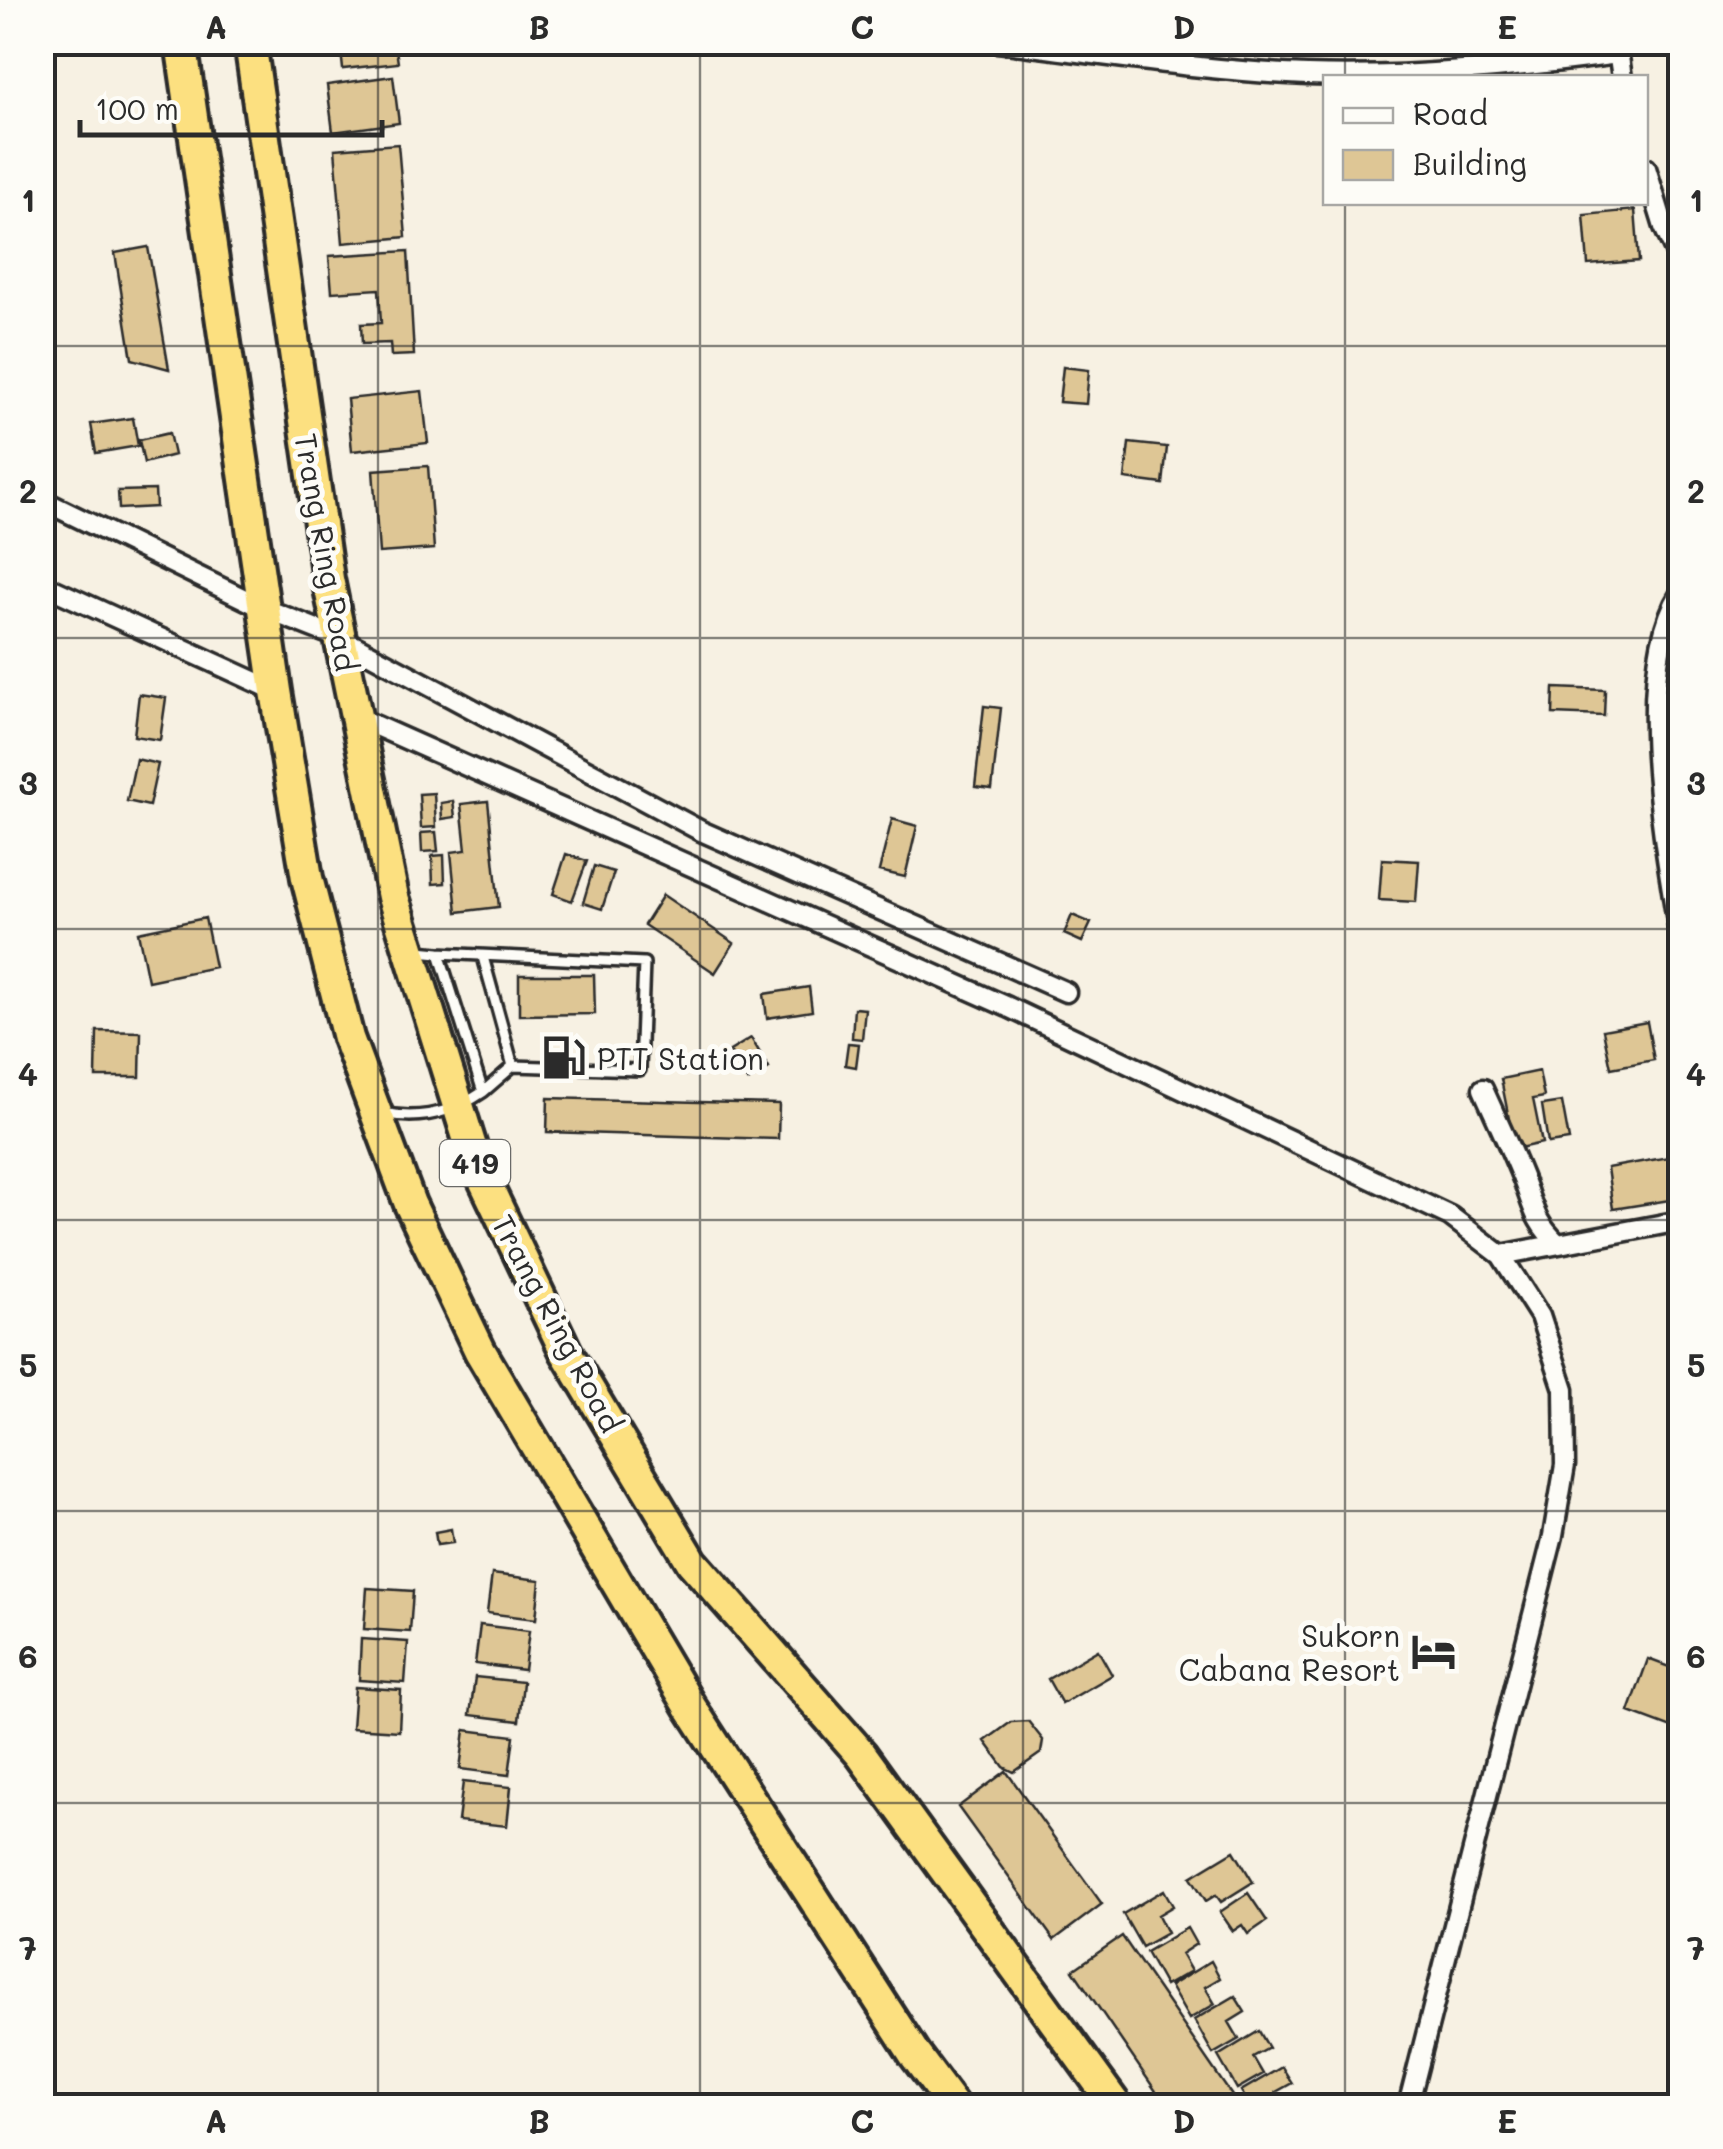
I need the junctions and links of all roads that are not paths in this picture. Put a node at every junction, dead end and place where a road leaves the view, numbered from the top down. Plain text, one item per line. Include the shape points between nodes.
1 (181, 42) edge
2 (250, 42) edge
3 (997, 42) edge
4 (1618, 48) edge
5 (1622, 75) edge
6 (1648, 175) edge
7 (1680, 262) edge
8 (42, 500) edge
9 (42, 584) edge
10 (1680, 594) edge
11 (263, 608) junction
12 (342, 639) junction
13 (276, 691) junction
14 (356, 716) junction
15 (1680, 940) edge
16 (424, 951) junction
17 (482, 957) junction
18 (1066, 992) dead end
19 (513, 1066) junction
20 (1484, 1089) dead end
21 (471, 1100) junction
22 (375, 1112) junction
23 (1680, 1222) edge
24 (1558, 1244) junction
25 (1501, 1255) junction
26 (952, 2106) edge
27 (1116, 2106) edge
28 (1408, 2106) edge

1 - 11 highway, 419
2 - 12 highway, Trang Ring Road / 419
3 - 4 street via 1310,75 1491,67
4 - 5 street
6 - 7 street
8 - 11 street
9 - 13 street
10 - 15 street via 1658,669 1656,728
11 - 12 street
11 - 13 highway, 419
12 - 14 highway, Trang Ring Road / 419
12 - 18 street via 701,831
13 - 22 highway, 419 via 307,878 348,1038
14 - 16 highway, Trang Ring Road / 419 via 394,897
14 - 25 street via 1026,1015 1450,1216
16 - 17 lane
16 - 21 highway, Trang Ring Road / 419
17 - 19 lane
17 - 19 lane via 644,963 640,1070
19 - 21 lane
20 - 24 street via 1530,1209
21 - 22 lane via 417,1117
21 - 27 highway, Trang Ring Road / 419 via 476,1164 566,1352 692,1562 860,1754
22 - 26 highway, 419 via 480,1351 692,1708
23 - 24 street
24 - 25 street
25 - 28 street via 1540,1316 1564,1389 1565,1465 1553,1536

